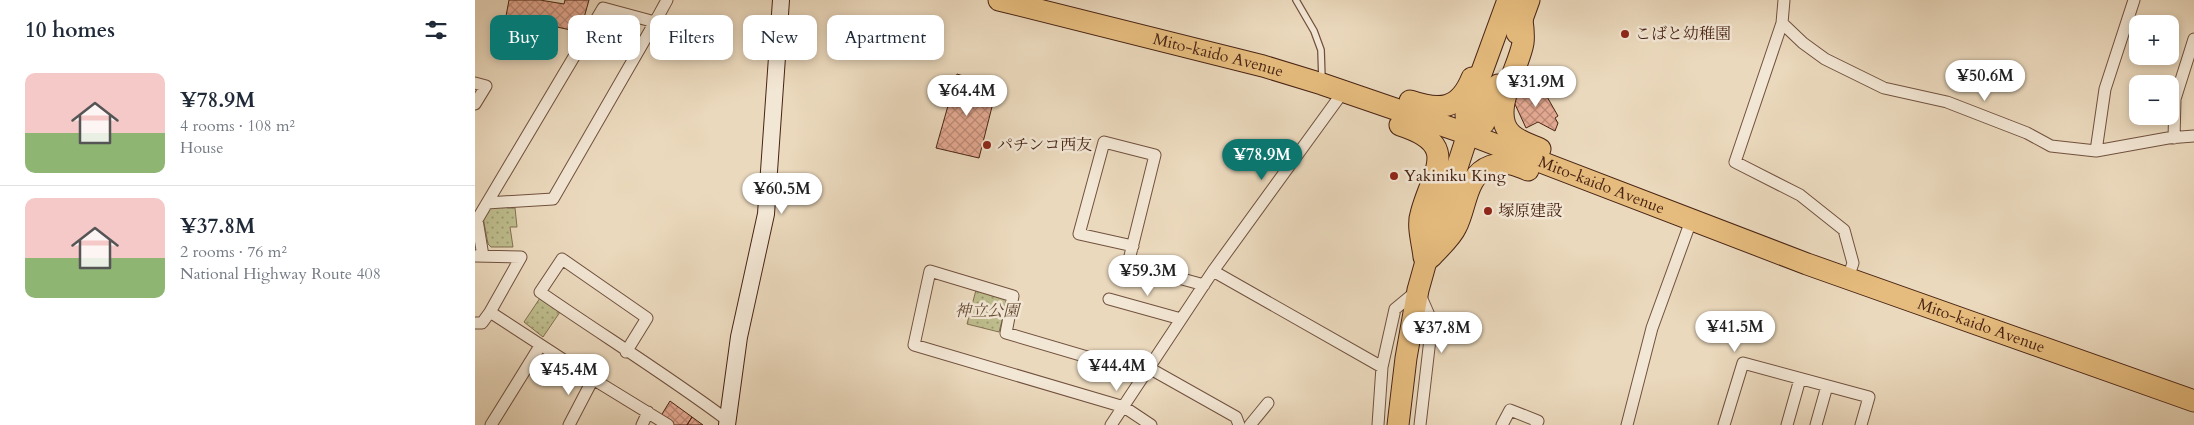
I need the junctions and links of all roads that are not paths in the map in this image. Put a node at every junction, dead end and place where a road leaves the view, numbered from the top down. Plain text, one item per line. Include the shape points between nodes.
1 (667, 0) edge
2 (781, 0) edge
3 (999, 0) edge
4 (1296, 0) edge
5 (1529, 0) edge
6 (1784, 0) edge
7 (2134, 0) edge
8 (1506, 3) edge
9 (659, 15) edge
10 (1522, 20) junction
11 (650, 21) edge
12 (1782, 23) junction
13 (650, 31) edge
14 (2194, 40) edge
15 (475, 83) edge
16 (1323, 84) junction
17 (1343, 92) junction
18 (1364, 98) junction
19 (475, 104) edge
20 (1468, 134) junction
21 (2194, 136) edge
22 (2174, 138) junction
23 (2096, 151) junction
24 (1570, 174) junction
25 (1603, 186) junction
26 (487, 203) junction
27 (1692, 218) junction
28 (1133, 246) junction
29 (479, 256) edge
30 (1425, 265) junction
31 (1213, 271) junction
32 (1848, 278) junction
33 (1204, 285) junction
34 (1418, 290) junction
35 (1109, 300) dead end
36 (490, 312) junction
37 (1181, 319) junction
38 (475, 323) edge
39 (540, 346) junction
40 (626, 352) junction
41 (1382, 368) junction
42 (1147, 371) junction
43 (1801, 379) junction
44 (593, 380) junction
45 (1827, 386) junction
46 (2194, 401) edge
47 (1267, 404) dead end
48 (1124, 407) junction
49 (648, 412) junction
50 (727, 423) edge
51 (491, 425) edge
52 (569, 425) edge
53 (642, 425) edge
54 (668, 425) edge
55 (1111, 425) edge
56 (1151, 425) edge
57 (1239, 425) edge
58 (1250, 425) edge
59 (1378, 425) edge
60 (1399, 425) edge
61 (1420, 425) edge
62 (1502, 425) edge
63 (1536, 425) edge
64 (1627, 425) edge
65 (1724, 425) edge
66 (1787, 425) edge
67 (1815, 425) edge
68 (1861, 425) edge

1 - 9 street
2 - 50 street via 766,214 739,337
3 - 16 highway, Mito-kaido Avenue
4 - 16 lane via 1321,50
5 - 10 highway
6 - 12 street
7 - 23 street via 2105,89
8 - 18 highway via 1490,29 1467,90 1458,99 1437,108 1387,94
8 - 20 highway via 1467,115
10 - 20 highway via 1484,123
10 - 25 highway via 1523,42 1502,108 1507,128 1521,141 1597,175
11 - 26 street via 603,8
12 - 23 street via 1825,59 1884,88 1947,102 2027,132 2051,146
12 - 32 street via 1735,162 1800,195 1844,230 1853,263
13 - 26 street via 553,199
14 - 22 street via 2175,99
15 - 19 street via 486,86
16 - 17 highway, Mito-kaido Avenue
17 - 18 highway, Mito-kaido Avenue
17 - 31 street
18 - 20 highway, Mito-kaido Avenue
18 - 30 highway via 1380,118 1425,135 1439,158 1420,216
20 - 24 highway, Mito-kaido Avenue
20 - 30 highway
21 - 22 street
22 - 23 street
24 - 25 highway, Mito-kaido Avenue
24 - 30 highway via 1537,174 1506,162 1479,172 1471,183 1456,228
25 - 27 highway, Mito-kaido Avenue
26 - 29 street via 477,220
27 - 32 highway, Mito-kaido Avenue
27 - 64 street via 1652,328
28 - 28 street via 1155,155 1103,142 1079,234
28 - 33 street via 1128,264
29 - 36 street via 521,257
30 - 34 highway
31 - 33 street
31 - 41 street
32 - 46 highway, Mito-kaido Avenue
33 - 37 street
34 - 41 street via 1395,309
34 - 60 highway
34 - 61 street via 1432,322
35 - 37 street
36 - 38 street via 482,323
36 - 39 street
37 - 42 street
39 - 44 street
39 - 51 street
40 - 40 street via 539,292 562,258 647,318
40 - 50 street
41 - 59 street
42 - 48 street
42 - 48 street via 1006,333 1013,296 930,271 913,345
42 - 57 street via 1236,417
43 - 45 street
43 - 65 street via 1743,363
43 - 66 street
44 - 49 street
44 - 52 street
45 - 67 street
45 - 68 street via 1869,397
47 - 58 street
48 - 55 street
48 - 56 street
49 - 53 street
49 - 54 street
62 - 63 street via 1510,410 1538,421

